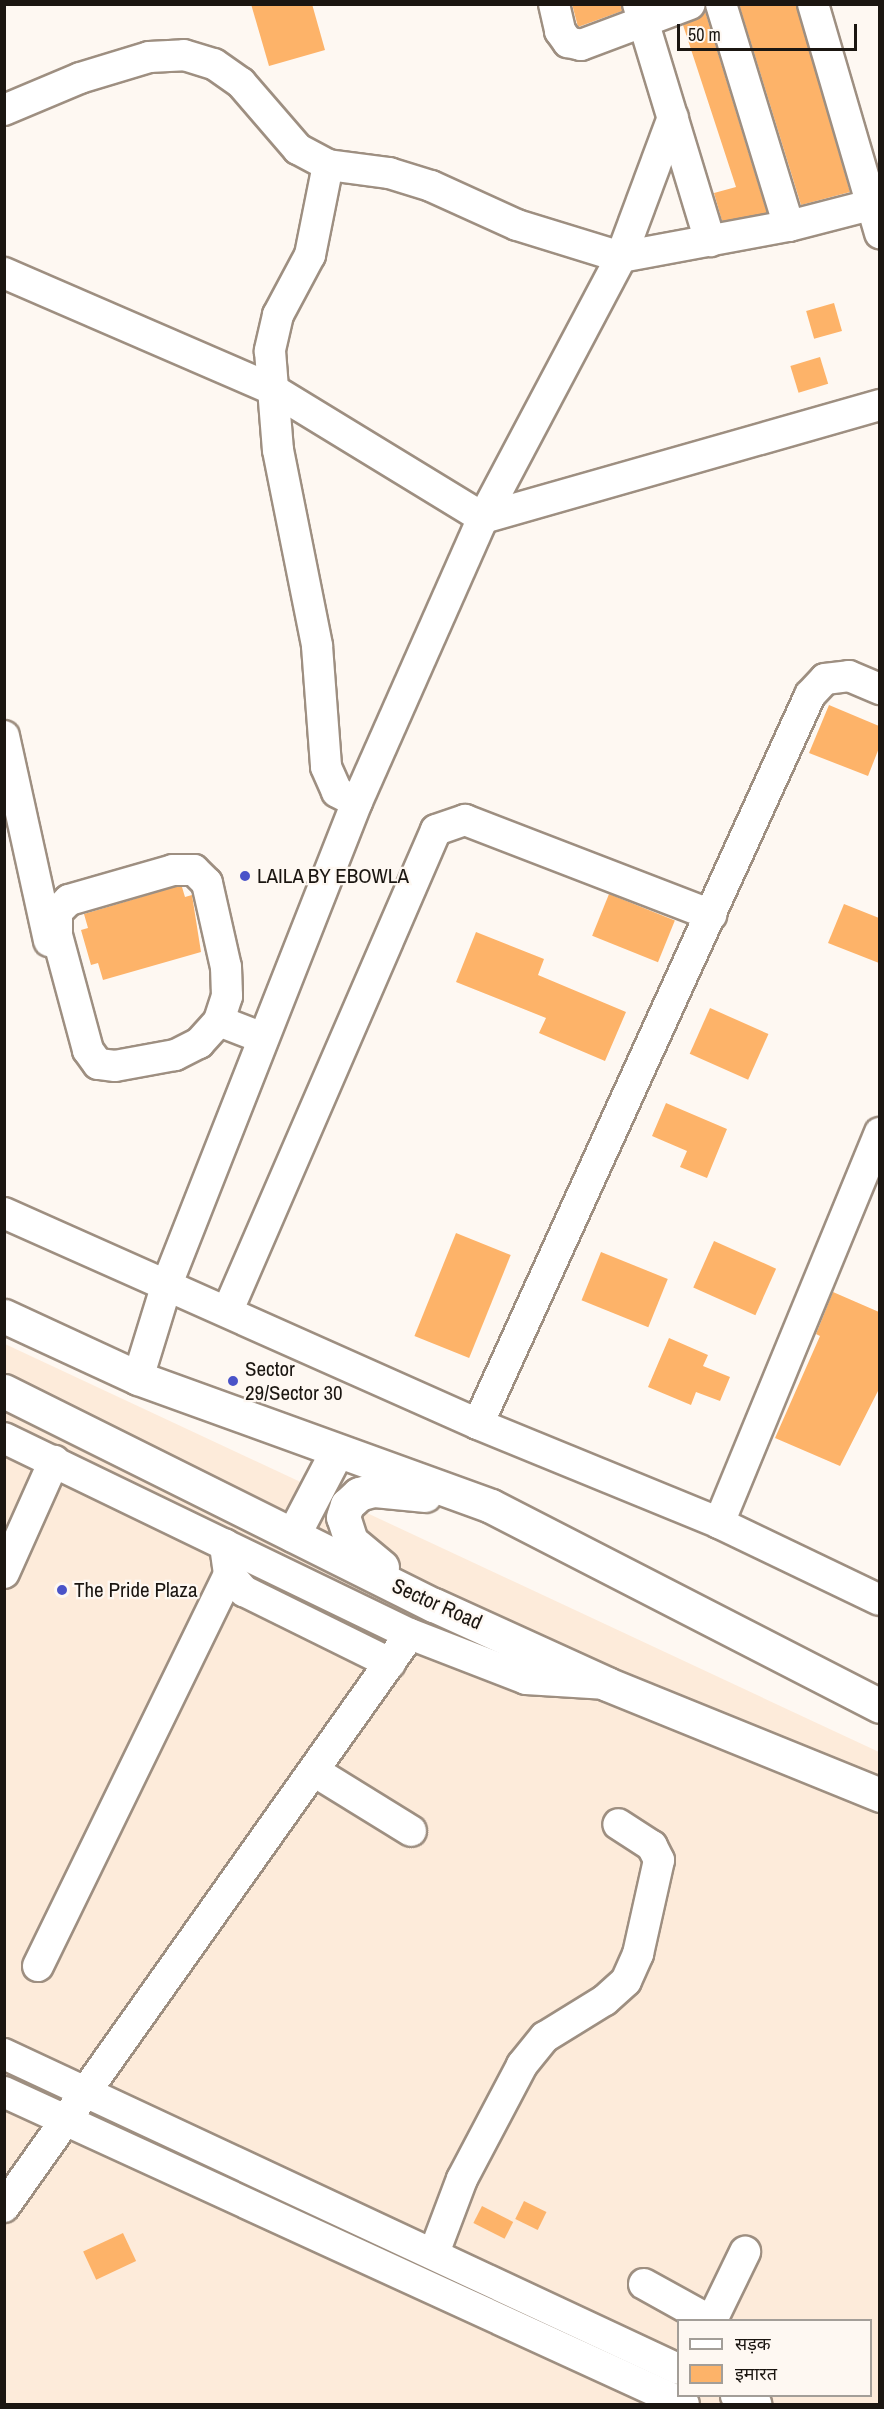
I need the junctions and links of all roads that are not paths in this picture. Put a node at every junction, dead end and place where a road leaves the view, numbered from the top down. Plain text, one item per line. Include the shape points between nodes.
1 (554, 4) edge
2 (690, 4) edge
3 (721, 4) edge
4 (813, 4) edge
5 (641, 12) edge
6 (4, 110) edge
7 (673, 117) junction
8 (328, 165) junction
9 (870, 205) junction
10 (789, 226) junction
11 (879, 233) edge
12 (710, 241) junction
13 (621, 257) junction
14 (4, 273) edge
15 (272, 389) junction
16 (879, 405) edge
17 (483, 518) junction
18 (879, 689) edge
19 (5, 742) edge
20 (357, 802) junction
21 (711, 915) junction
22 (219, 1021) junction
23 (263, 1038) junction
24 (70, 1042) dead end
25 (879, 1133) edge
26 (4, 1213) edge
27 (167, 1284) junction
28 (228, 1310) junction
29 (4, 1316) edge
30 (138, 1378) junction
31 (4, 1391) edge
32 (478, 1424) junction
33 (96, 1436) junction
34 (4, 1438) edge
35 (338, 1451) junction
36 (54, 1461) junction
37 (490, 1506) junction
38 (174, 1518) junction
39 (719, 1523) junction
40 (293, 1534) junction
41 (225, 1544) junction
42 (4, 1573) edge
43 (229, 1574) junction
44 (879, 1600) edge
45 (434, 1605) junction
46 (410, 1634) junction
47 (390, 1663) junction
48 (607, 1684) junction
49 (879, 1706) edge
50 (314, 1771) junction
51 (879, 1794) edge
52 (618, 1824) dead end
53 (411, 1831) dead end
54 (38, 1966) dead end
55 (4, 2054) edge
56 (4, 2092) edge
57 (86, 2092) junction
58 (66, 2120) junction
59 (4, 2207) edge
60 (745, 2252) dead end
61 (434, 2253) junction
62 (644, 2284) dead end
63 (708, 2319) edge
64 (711, 2319) edge
65 (677, 2369) edge
66 (738, 2397) edge
67 (684, 2404) edge
68 (756, 2404) edge

1 - 5 street via 560,31 568,42 581,45
2 - 5 street
3 - 10 street
4 - 9 street
5 - 7 street
6 - 8 street via 80,78 149,57 184,55 214,64 241,83 298,149
7 - 12 street
7 - 13 street
8 - 13 street via 390,173 517,225
8 - 15 street via 310,255 278,315 270,351
9 - 10 street
9 - 11 street
10 - 12 street
12 - 13 street
13 - 17 street
14 - 15 street
15 - 17 street
15 - 20 street via 278,450 317,646 326,767 337,792
16 - 17 street
17 - 20 street
18 - 21 street via 849,676 825,679 810,695
19 - 24 street
20 - 23 street
21 - 28 street via 465,820 436,830
21 - 32 street
22 - 22 street via 227,996 226,967 207,883 194,870 173,870 69,900 57,912 60,946 88,1050 98,1064 115,1066 175,1054 199,1043
22 - 23 street
23 - 27 street
25 - 39 street
26 - 27 street
27 - 28 street
27 - 30 street
28 - 32 street
29 - 30 main road
30 - 35 main road
31 - 33 main road, Sector Road
32 - 39 street
33 - 38 street
33 - 40 main road, Sector Road
34 - 36 street
35 - 37 main road
35 - 40 main road
36 - 38 street
36 - 42 street
37 - 45 main road via 373,1491 359,1494 347,1505 343,1517 351,1542
37 - 49 main road
38 - 41 street
39 - 44 street
40 - 45 main road, Sector Road
41 - 43 street
41 - 46 street
43 - 47 street via 244,1591
43 - 54 street
45 - 48 main road, Sector Road via 469,1617
46 - 47 street
46 - 48 street via 526,1679
47 - 50 street
48 - 51 main road, Sector Road
50 - 53 street
50 - 57 street
52 - 61 street via 652,1846 659,1860 638,1954 626,1981 605,2000 545,2037 522,2065 462,2179
55 - 57 street
56 - 58 street
57 - 58 street
57 - 61 street
58 - 59 street
58 - 67 street
60 - 64 street
61 - 65 street
62 - 63 street
66 - 68 street

